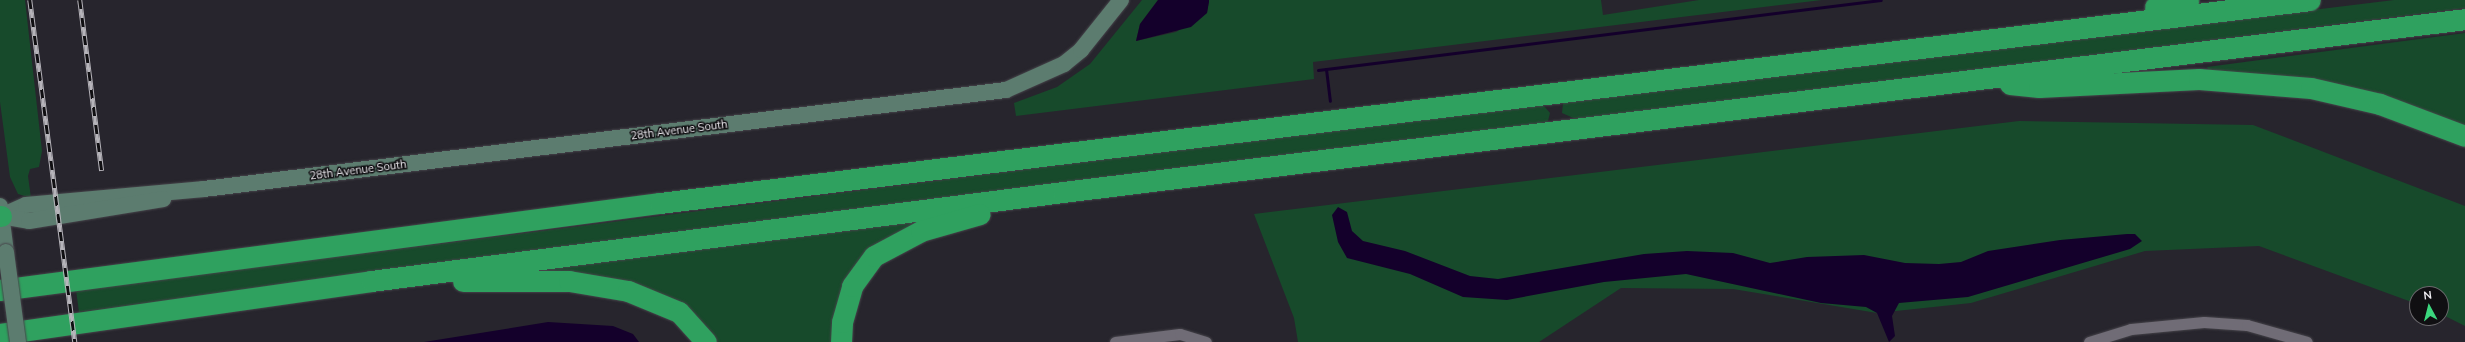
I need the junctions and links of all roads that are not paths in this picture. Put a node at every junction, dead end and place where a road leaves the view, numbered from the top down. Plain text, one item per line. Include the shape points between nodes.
1 (1121, 0) edge
2 (2188, 0) edge
3 (2310, 0) edge
4 (2465, 19) edge
5 (2004, 38) junction
6 (1971, 80) junction
7 (2465, 136) edge
8 (1063, 192) junction
9 (0, 212) edge
10 (370, 281) junction
11 (0, 290) edge
12 (0, 334) edge
13 (18, 342) edge
14 (706, 342) edge
15 (841, 342) edge
16 (1115, 342) edge
17 (1206, 342) edge
18 (2089, 342) edge
19 (2308, 342) edge

1 - 9 street, 28th Avenue South via 1080,50 1064,64 1006,90 204,189 26,205
2 - 5 highway
3 - 5 highway
4 - 6 highway
5 - 11 highway via 668,202
6 - 7 highway via 2039,87 2199,79 2311,88 2380,104
6 - 8 highway
8 - 10 highway
8 - 15 highway via 921,230 874,256 852,286 842,322
9 - 13 street, bridge
10 - 12 highway
10 - 14 highway via 569,281 628,291 679,312
16 - 17 street via 1180,334
18 - 19 street via 2130,329 2204,322 2247,325

